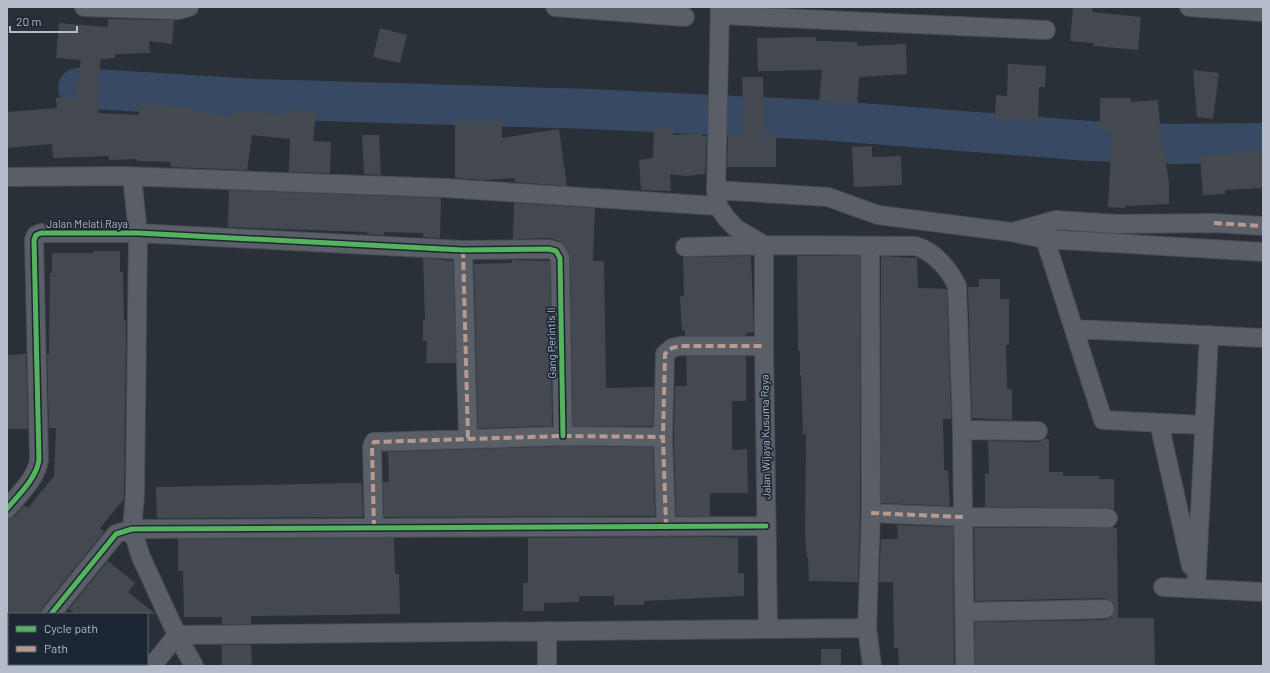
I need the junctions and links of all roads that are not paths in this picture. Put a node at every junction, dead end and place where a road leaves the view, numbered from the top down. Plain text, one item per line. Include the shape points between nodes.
1 (84, 7) edge
2 (189, 7) edge
3 (555, 7) edge
4 (1188, 7) edge
5 (720, 11) edge
6 (1263, 12) edge
7 (685, 17) dead end
8 (1046, 30) dead end
9 (7, 177) edge
10 (132, 177) junction
11 (717, 198) junction
12 (1263, 226) edge
13 (1011, 232) junction
14 (138, 233) junction
15 (1045, 239) junction
16 (764, 245) junction
17 (870, 246) junction
18 (685, 247) dead end
19 (463, 250) junction
20 (556, 251) joint
21 (1263, 252) edge
22 (1076, 329) junction
23 (1209, 335) junction
24 (1263, 338) edge
25 (764, 346) junction
26 (1159, 422) junction
27 (1204, 425) junction
28 (962, 430) junction
29 (1038, 431) dead end
30 (563, 436) junction
31 (663, 437) junction
32 (468, 438) junction
33 (7, 509) edge
34 (871, 513) junction
35 (963, 517) junction
36 (1108, 518) dead end
37 (766, 526) junction
38 (666, 527) junction
39 (374, 528) junction
40 (132, 529) junction
41 (1162, 587) dead end
42 (1196, 589) junction
43 (1263, 592) edge
44 (1105, 609) dead end
45 (964, 612) junction
46 (52, 613) edge
47 (867, 628) junction
48 (768, 629) junction
49 (546, 631) junction
50 (177, 635) junction
51 (152, 666) edge
52 (194, 666) edge
53 (547, 666) edge
54 (872, 666) edge
55 (965, 666) edge

1 - 2 street via 179,10
3 - 7 street
4 - 6 street
5 - 8 street
5 - 11 street
9 - 10 street
10 - 11 street
10 - 14 street
11 - 13 street via 828,197 878,215
11 - 16 street via 737,229
12 - 13 street via 1214,223 1117,224 1056,220
13 - 15 street
14 - 19 street, Jalan Melati Raya
14 - 33 street, Jalan Melati Raya via 36,235 34,240 39,460 34,476
14 - 40 street via 135,494
15 - 21 street
15 - 22 street
16 - 17 street
16 - 18 street
16 - 25 street, Jalan Wijaya Kusuma Raya
17 - 28 street via 926,248 952,274 957,286
17 - 34 street
19 - 20 street, Jalan Melati Raya
19 - 32 street
20 - 30 street, Gang Perintis II via 560,258
22 - 23 street
22 - 26 street via 1103,420
23 - 24 street
23 - 27 street
25 - 31 street via 672,348 666,354
25 - 37 street, Jalan Wijaya Kusuma Raya
26 - 27 street
26 - 42 street
27 - 42 street
28 - 29 street
28 - 35 street
30 - 31 street
30 - 32 street
31 - 38 street
32 - 39 street via 374,442
34 - 35 street
34 - 47 street
35 - 36 street
35 - 45 street
37 - 38 street
37 - 48 street, Jalan Wijaya Kusuma Raya
38 - 39 street
39 - 40 street
40 - 46 street via 116,534
40 - 50 street
41 - 42 street
42 - 43 street
44 - 45 street
45 - 55 street
47 - 48 street
47 - 54 street
48 - 49 street
49 - 50 street
49 - 53 street
50 - 51 street
50 - 52 street

